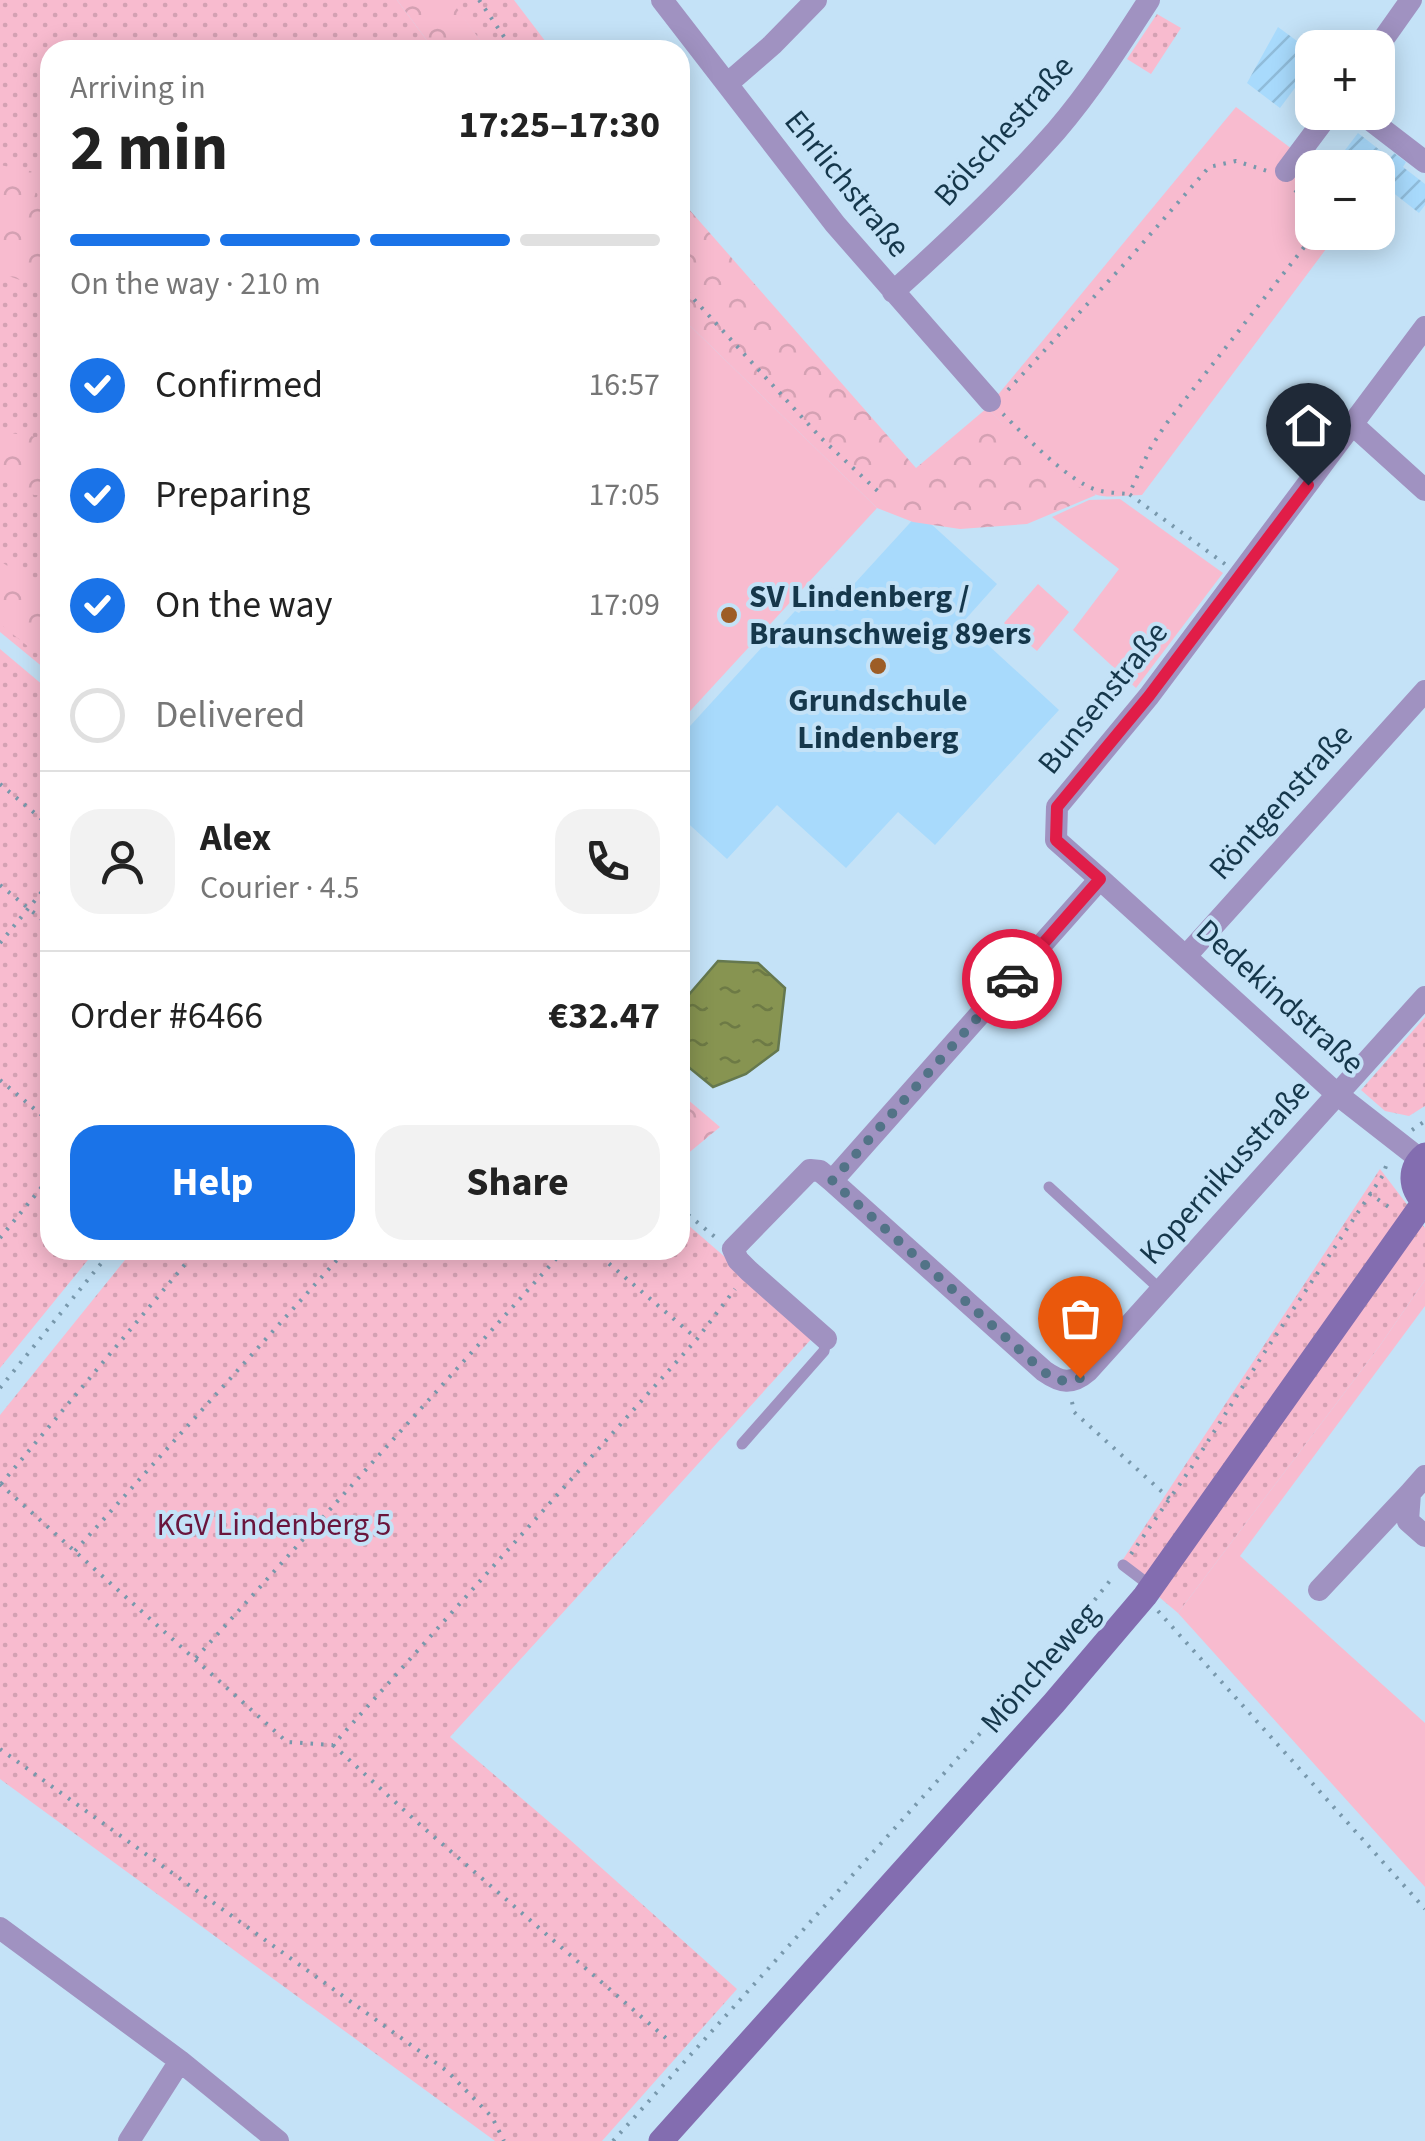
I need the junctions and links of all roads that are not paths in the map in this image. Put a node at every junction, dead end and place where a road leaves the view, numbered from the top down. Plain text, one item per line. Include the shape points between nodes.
1 (662, 0) edge
2 (816, 0) edge
3 (1149, 0) edge
4 (1408, 4) edge
5 (1425, 23) edge
6 (1390, 30) edge
7 (728, 84) junction
8 (1318, 130) edge
9 (1383, 130) edge
10 (1425, 162) edge
11 (1286, 178) road end
12 (893, 292) junction
13 (1425, 327) edge
14 (990, 401) road end
15 (1352, 424) junction
16 (1425, 490) edge
17 (1425, 691) edge
18 (1100, 879) junction
19 (1186, 956) junction
20 (1425, 997) edge
21 (1338, 1095) junction
22 (1415, 1152) edge
23 (832, 1181) junction
24 (1049, 1187) dead end
25 (1424, 1202) edge
26 (1162, 1291) junction
27 (826, 1339) joint
28 (742, 1444) dead end
29 (1417, 1485) edge
30 (1425, 1536) edge
31 (1123, 1565) road end
32 (1319, 1590) dead end
33 (1149, 1592) junction
34 (0, 1928) edge
35 (180, 2061) junction
36 (129, 2141) edge
37 (278, 2141) edge
38 (661, 2141) edge

1 - 7 street, Ehrlichstraße
2 - 7 street
3 - 12 street, Bölschestraße via 1057,129
4 - 5 street
4 - 6 street
7 - 12 street, Ehrlichstraße
8 - 11 street
9 - 10 street
12 - 14 street, Ehrlichstraße
13 - 15 street, Bunsenstraße
15 - 16 street
15 - 18 street, Bunsenstraße via 1149,696 1057,807 1056,840
17 - 19 street, Röntgenstraße
18 - 19 street, Dedekindstraße
18 - 23 street
19 - 21 street, Dedekindstraße
20 - 21 street, Kopernikusstraße
21 - 22 street, Dedekindstraße
21 - 26 street, Kopernikusstraße
22 - 25 main road, Möncheweg via 1412,1176
23 - 26 street, Kopernikusstraße via 1056,1380 1080,1378
23 - 27 street via 810,1170 733,1249
24 - 26 lane
25 - 33 main road, Möncheweg
27 - 28 lane via 824,1351
29 - 30 street via 1408,1521
29 - 32 street
31 - 33 lane
33 - 38 main road, Möncheweg
34 - 35 street
35 - 36 street
35 - 37 street

